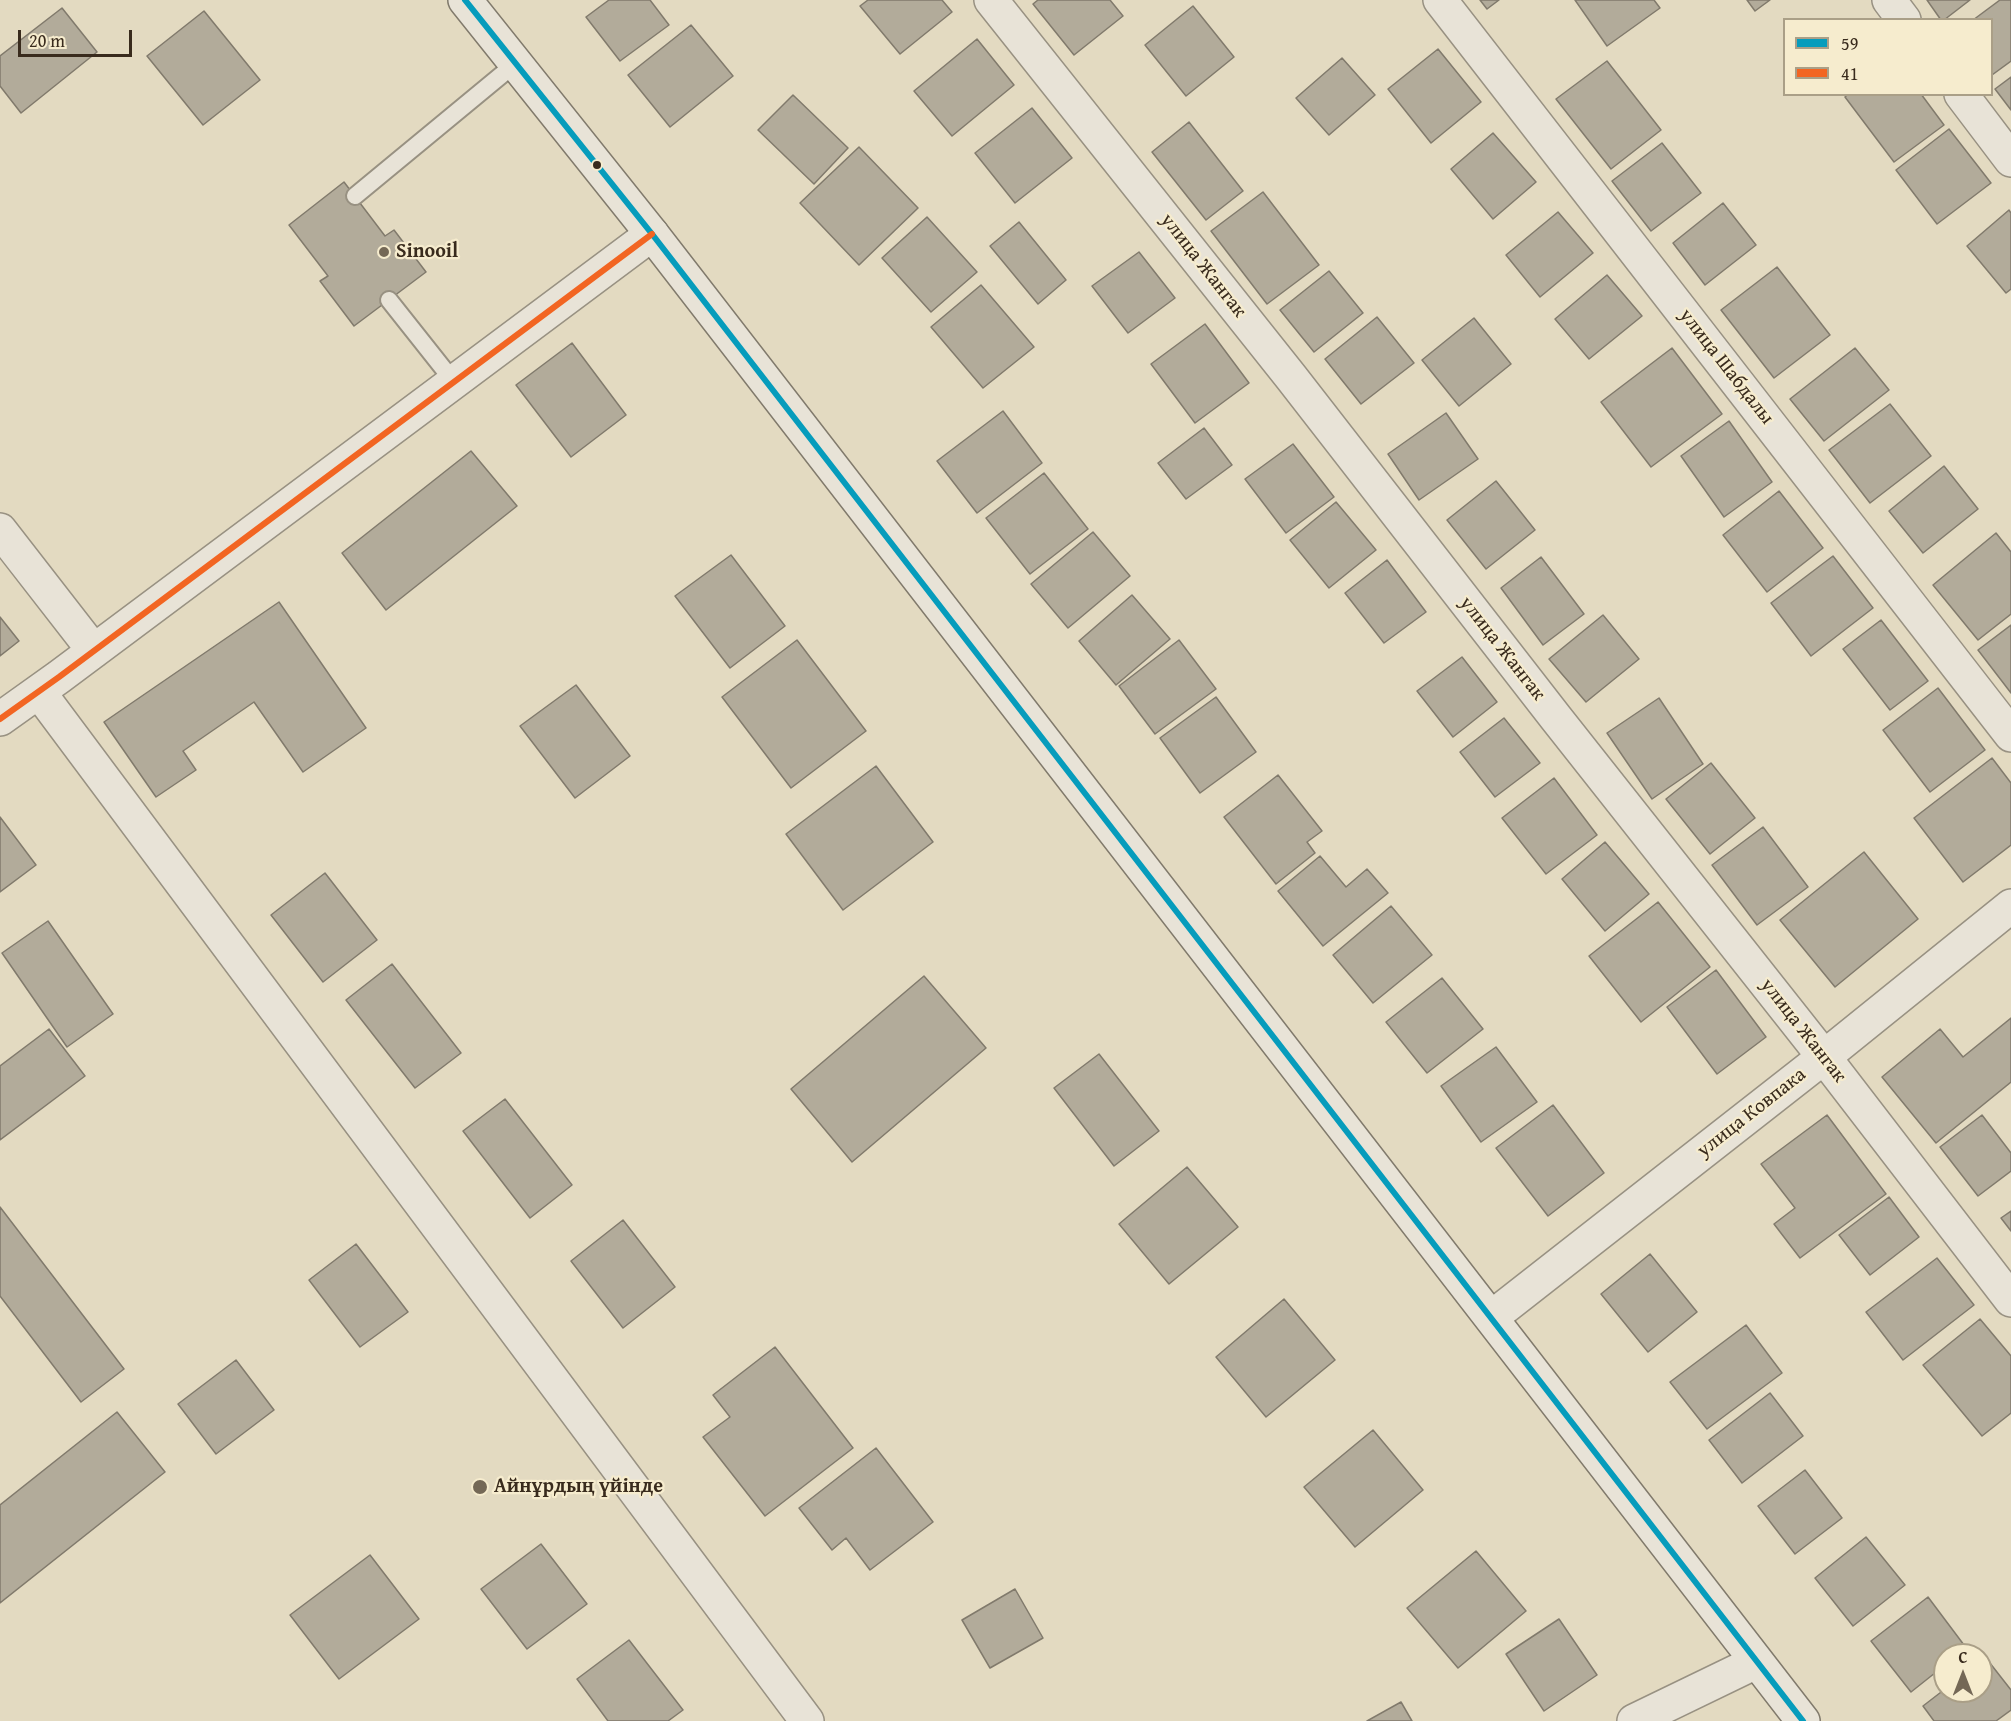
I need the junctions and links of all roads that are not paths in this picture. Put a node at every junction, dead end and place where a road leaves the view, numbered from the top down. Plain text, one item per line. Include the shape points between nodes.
1 (465, 0) edge
2 (991, 0) edge
3 (1440, 0) edge
4 (1889, 0) edge
5 (1902, 18) edge
6 (516, 63) junction
7 (1963, 96) edge
8 (2011, 160) edge
9 (355, 196) dead end
10 (652, 234) junction
11 (389, 300) dead end
12 (454, 382) junction
13 (0, 530) edge
14 (94, 651) junction
15 (39, 692) junction
16 (0, 719) edge
17 (2011, 735) edge
18 (2011, 906) edge
19 (1824, 1057) junction
20 (2011, 1300) edge
21 (1492, 1317) junction
22 (1756, 1662) junction
23 (807, 1721) edge
24 (1634, 1721) edge
25 (1803, 1721) edge

1 - 6 street
2 - 19 street, улица Жангак
3 - 17 street, улица Шабдалы
4 - 5 street
6 - 9 lane
6 - 10 street
7 - 8 street
10 - 12 street
10 - 21 street
11 - 12 lane
12 - 14 street
13 - 14 street
14 - 15 street
15 - 16 street
15 - 23 street
18 - 19 street, улица Ковпака
19 - 20 street, улица Жангак
19 - 21 street, улица Ковпака
21 - 22 street
22 - 24 street
22 - 25 street

